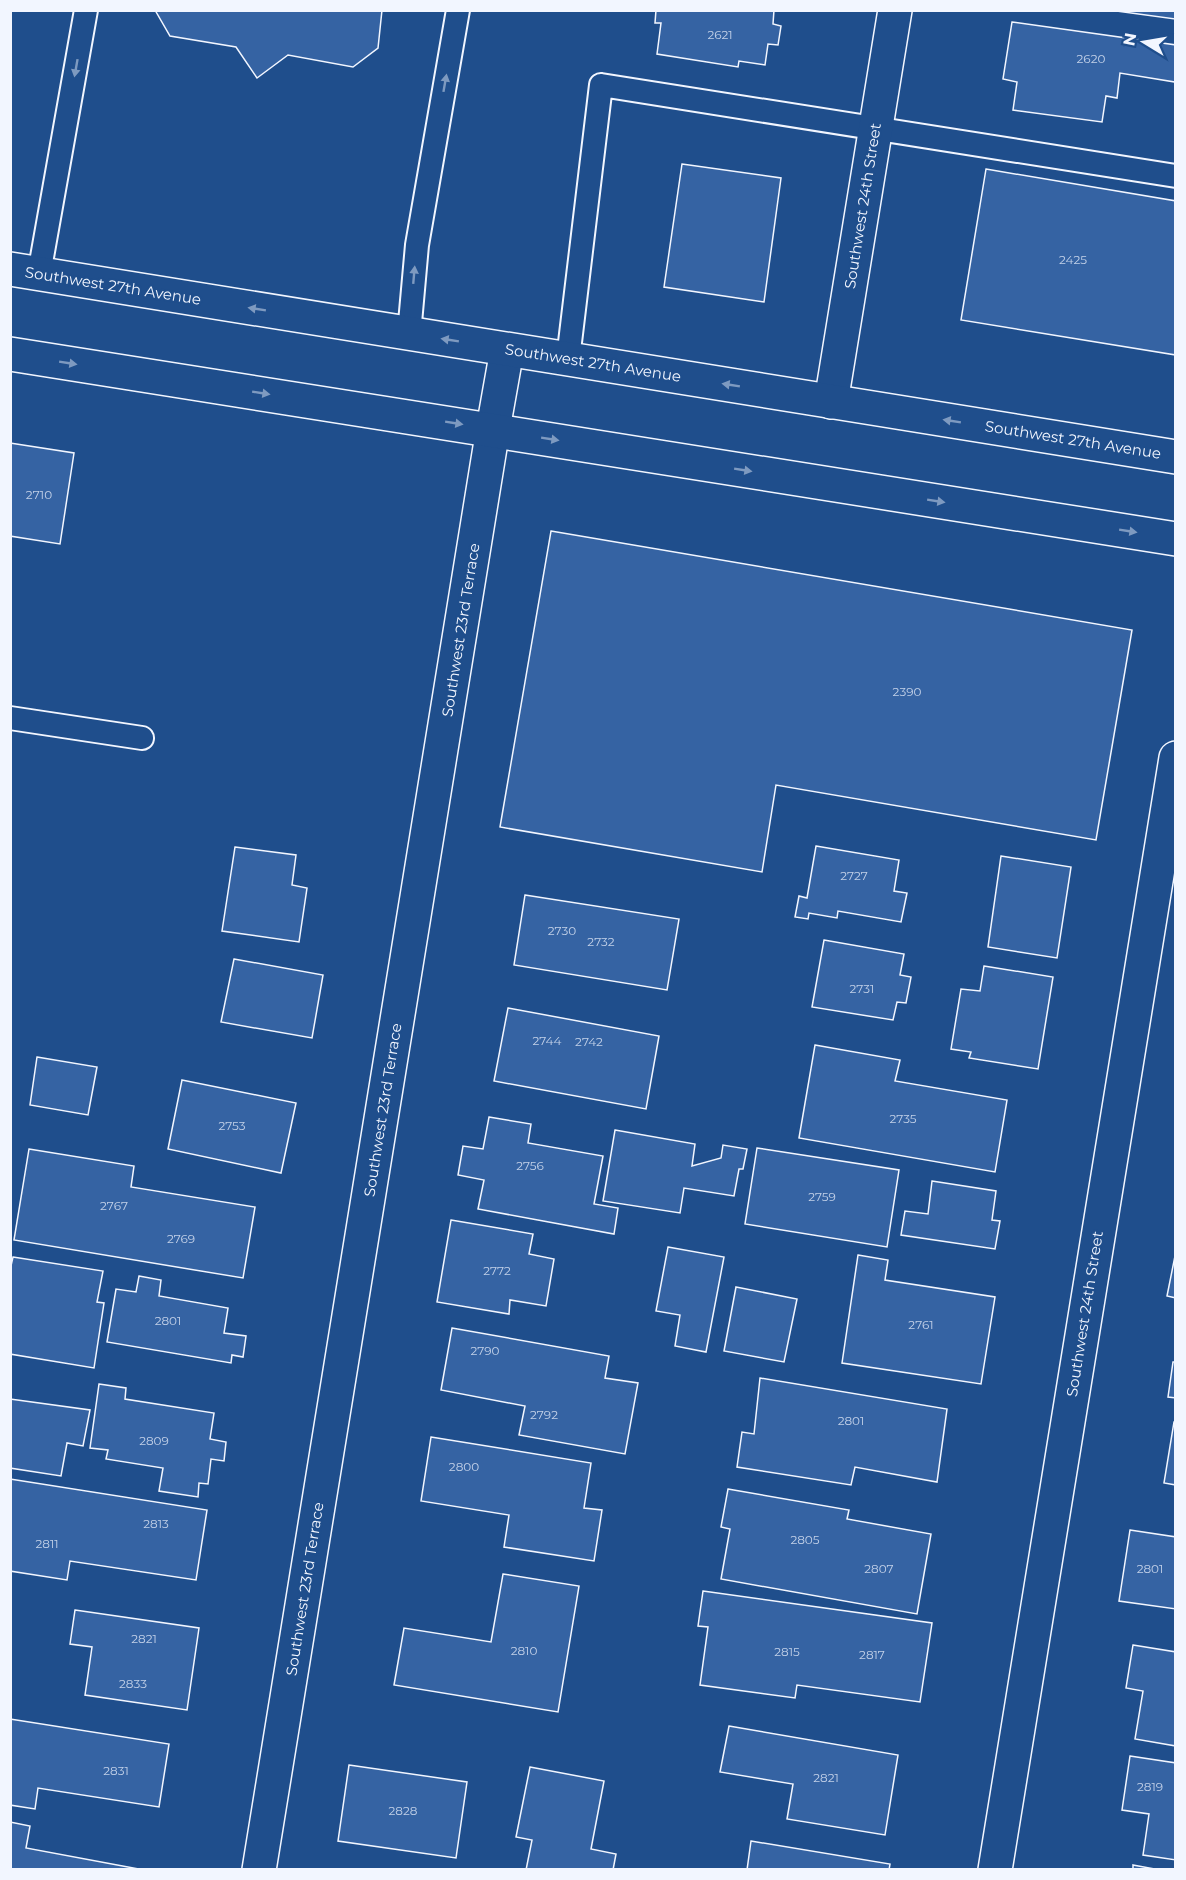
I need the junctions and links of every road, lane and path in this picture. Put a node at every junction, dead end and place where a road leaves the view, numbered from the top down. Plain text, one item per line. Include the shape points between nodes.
1 (86, 10) edge
2 (458, 10) edge
3 (895, 10) edge
4 (876, 129) junction
5 (1176, 176) edge
6 (25, 271) edge
7 (409, 334) junction
8 (507, 350) junction
9 (10, 354) edge
10 (568, 358) junction
11 (831, 402) junction
12 (493, 429) junction
13 (1176, 457) edge
14 (1176, 539) edge
15 (10, 718) edge
16 (142, 738) dead end
17 (1176, 758) edge
18 (259, 1869) edge
19 (995, 1869) edge

1 -> 6 lane
7 -> 2 lane via 417,245
3 - 4 main road, Southwest 24th Street
4 - 5 lane
4 - 10 lane via 601,85
4 - 11 main road, Southwest 24th Street
7 -> 6 main road, Southwest 27th Avenue
8 -> 7 main road, Southwest 27th Avenue
8 - 10 main road, Southwest 27th Avenue
8 - 12 main road, Southwest 23rd Terrace
9 -> 12 main road
11 -> 10 main road, Southwest 27th Avenue
13 -> 11 main road, Southwest 27th Avenue
12 -> 14 main road
12 - 18 main road, Southwest 23rd Terrace
15 - 16 lane
17 - 19 main road, Southwest 24th Street

